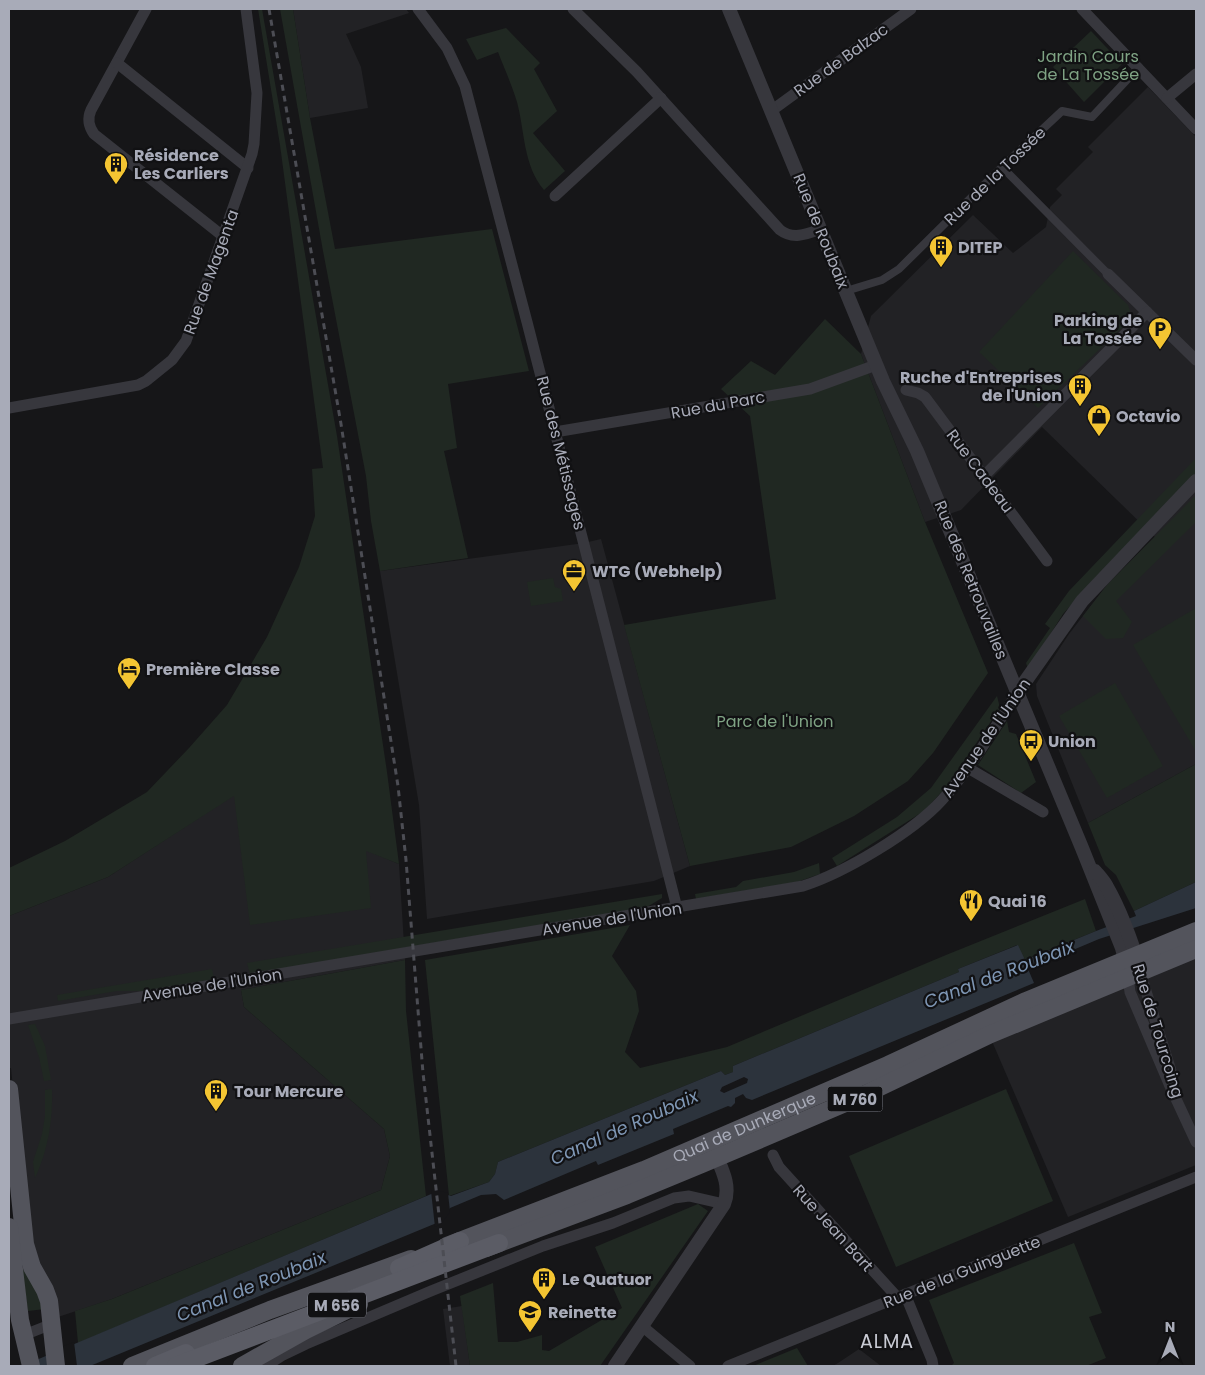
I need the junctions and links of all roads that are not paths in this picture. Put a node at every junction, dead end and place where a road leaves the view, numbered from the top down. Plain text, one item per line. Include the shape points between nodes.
1 (146, 9) edge
2 (246, 9) edge
3 (418, 9) edge
4 (572, 9) edge
5 (729, 9) edge
6 (911, 9) edge
7 (1082, 9) edge
8 (117, 63) junction
9 (1139, 67) junction
10 (1196, 74) edge
11 (660, 98) junction
12 (1167, 98) junction
13 (771, 111) junction
14 (1196, 129) edge
15 (1002, 167) junction
16 (248, 168) junction
17 (555, 196) dead end
18 (821, 229) junction
19 (224, 238) junction
20 (1108, 274) joint
21 (846, 291) junction
22 (1147, 312) junction
23 (1196, 360) edge
24 (876, 365) junction
25 (906, 390) dead end
26 (9, 408) edge
27 (556, 432) junction
28 (917, 451) joint
29 (984, 476) junction
30 (1196, 481) edge
31 (1048, 561) dead end
32 (1017, 693) junction
33 (968, 768) junction
34 (1042, 812) dead end
35 (1108, 901) joint
36 (676, 908) junction
37 (1196, 931) edge
38 (1196, 949) edge
39 (1128, 951) junction
40 (1134, 975) junction
41 (9, 1019) edge
42 (9, 1090) edge
43 (711, 1141) junction
44 (1196, 1142) edge
45 (773, 1156) dead end
46 (717, 1158) junction
47 (1196, 1177) edge
48 (724, 1204) junction
49 (9, 1227) edge
50 (460, 1241) junction
51 (499, 1243) junction
52 (12, 1281) edge
53 (901, 1296) junction
54 (52, 1324) junction
55 (642, 1326) junction
56 (24, 1348) edge
57 (36, 1366) edge
58 (56, 1366) edge
59 (132, 1366) edge
60 (155, 1366) edge
61 (176, 1366) edge
62 (242, 1366) edge
63 (266, 1366) edge
64 (615, 1366) edge
65 (690, 1366) edge
66 (728, 1366) edge
67 (933, 1366) edge

1 - 8 street
2 - 16 street, Rue de Magenta via 257,93 254,144
3 - 27 street, Rue des Métissages via 451,55 465,86
4 - 11 street
5 - 13 street, Rue de Roubaix
6 - 13 street, Rue de Balzac
7 - 9 street
8 - 16 street
8 - 19 street via 89,115 91,130
9 - 12 street
9 - 15 street, Rue de la Tossée via 1092,117 1062,111
10 - 12 street
11 - 17 street
11 - 18 street via 783,233 799,236
12 - 14 street
13 - 18 street, Rue de Roubaix
15 - 20 street
15 - 21 street, Rue de la Tossée via 899,269 882,280
16 - 19 street, Rue de Magenta
18 - 21 street, Rue de Roubaix
19 - 26 street, Rue de Magenta via 186,341 176,356 153,375 133,387
20 - 22 street
21 - 24 street, Rue de Roubaix
22 - 23 street
22 - 29 street
24 - 27 street, Rue du Parc via 810,389
24 - 28 street, Rue de Roubaix
25 - 29 street, Rue Cadeau via 925,397
27 - 36 street, Rue des Métissages
28 - 32 street, Rue des Retrouvailles
29 - 31 street, Rue Cadeau
30 - 32 street, Avenue de l'Union via 1088,594
32 - 33 street, Avenue de l'Union
32 - 35 street, Rue des Retrouvailles via 1082,848 1107,886
33 - 34 street
33 - 36 street, Avenue de l'Union via 944,798 922,818 834,874 796,888
35 - 39 street, Rue de Tourcoing
36 - 41 street, Avenue de l'Union
37 - 39 main road, M 760
38 - 40 main road, M 760
39 - 40 street, Rue de Tourcoing
39 - 43 main road, Quai de Dunkerque / M 760 via 888,1065
40 - 44 street, Rue de Tourcoing via 1130,992
40 - 46 main road, Quai de Dunkerque / M 760 via 991,1034 857,1098
42 - 54 main road via 24,1237 29,1261 47,1295
43 - 46 street
43 - 50 main road, Quai de Dunkerque / M 760 via 623,1179
45 - 53 street, Rue Jean Bart via 810,1202
46 - 48 street via 727,1186
46 - 51 main road, Quai de Dunkerque / M 760
47 - 53 street, Rue de la Guinguette
48 - 55 street
48 - 63 street via 689,1196 674,1198 431,1291 300,1346
49 - 52 main road
50 - 59 main road, M 760 via 270,1310
50 - 60 highway, M 656
51 - 61 highway, M 656
51 - 62 main road, M 760 via 344,1311
52 - 56 main road
53 - 66 street, Rue de la Guinguette
53 - 67 street, Rue Jean Bart
54 - 56 street
54 - 58 main road
55 - 64 street
55 - 65 street
56 - 57 main road

